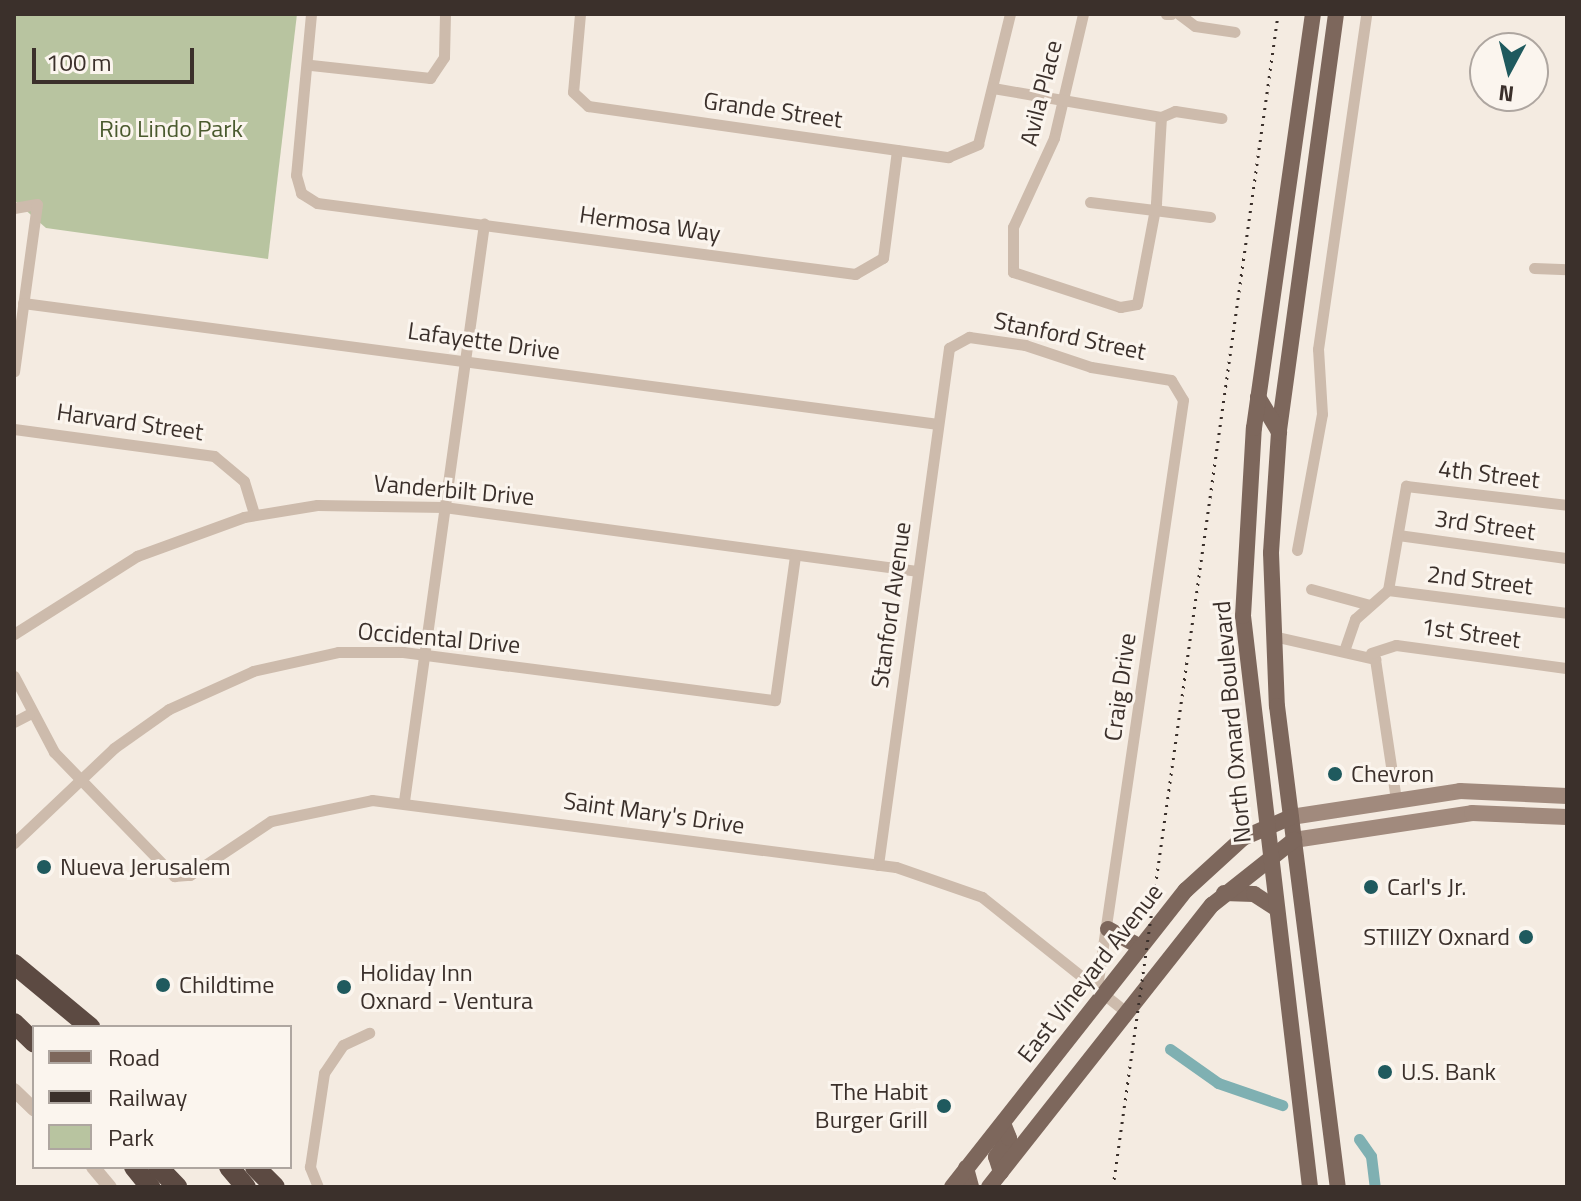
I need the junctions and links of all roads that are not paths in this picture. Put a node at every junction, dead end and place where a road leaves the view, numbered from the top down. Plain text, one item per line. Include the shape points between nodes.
1 (311, 14) edge
2 (445, 14) edge
3 (580, 14) edge
4 (1010, 14) edge
5 (1083, 14) edge
6 (1179, 14) edge
7 (1313, 14) edge
8 (1336, 14) edge
9 (1366, 14) edge
10 (1235, 32) dead end
11 (311, 65) junction
12 (993, 88) junction
13 (1062, 102) junction
14 (1161, 117) junction
15 (1221, 118) dead end
16 (897, 150) junction
17 (1090, 202) dead end
18 (14, 208) edge
19 (1155, 210) junction
20 (1210, 217) dead end
21 (484, 224) junction
22 (1534, 268) dead end
23 (1567, 269) edge
24 (23, 303) junction
25 (948, 352) joint
26 (464, 360) junction
27 (14, 371) edge
28 (1182, 392) joint
29 (1258, 397) junction
30 (938, 424) junction
31 (14, 429) edge
32 (1279, 432) junction
33 (1567, 505) edge
34 (444, 507) junction
35 (254, 514) junction
36 (1398, 535) junction
37 (1297, 550) dead end
38 (795, 556) junction
39 (1567, 558) edge
40 (917, 571) junction
41 (1311, 589) dead end
42 (1388, 590) junction
43 (1370, 605) junction
44 (1567, 613) edge
45 (14, 634) edge
46 (1273, 636) junction
47 (1345, 648) junction
48 (1371, 653) junction
49 (424, 655) junction
50 (1567, 668) edge
51 (14, 676) edge
52 (29, 714) junction
53 (14, 722) edge
54 (78, 780) junction
55 (1567, 796) edge
56 (1396, 799) junction
57 (404, 801) junction
58 (1291, 817) junction
59 (1567, 817) edge
60 (1265, 827) junction
61 (1294, 840) junction
62 (14, 843) edge
63 (1268, 856) junction
64 (878, 865) junction
65 (1224, 893) junction
66 (1274, 907) junction
67 (1108, 929) junction
68 (1140, 947) junction
69 (14, 964) edge
70 (1101, 990) junction
71 (1126, 1012) junction
72 (14, 1023) edge
73 (88, 1025) edge
74 (369, 1033) dead end
75 (32, 1040) edge
76 (14, 1090) edge
77 (32, 1107) edge
78 (1003, 1123) junction
79 (966, 1168) junction
80 (95, 1169) edge
81 (136, 1169) edge
82 (160, 1169) edge
83 (231, 1169) edge
84 (257, 1169) edge
85 (1001, 1172) junction
86 (110, 1187) edge
87 (150, 1187) edge
88 (177, 1187) edge
89 (246, 1187) edge
90 (275, 1187) edge
91 (318, 1187) edge
92 (952, 1187) edge
93 (971, 1187) edge
94 (989, 1187) edge
95 (1310, 1187) edge
96 (1338, 1187) edge

1 - 11 street
2 - 11 street via 444,57 430,78
3 - 16 street, Grande Street via 573,92 595,108
4 - 12 street
5 - 13 street, Avila Place
6 - 10 street via 1195,26
7 - 29 main road, North Oxnard Boulevard
8 - 32 main road, North Oxnard Boulevard
9 - 37 street via 1318,349 1322,414
11 - 21 street, Hermosa Way via 296,175 301,193 317,203
12 - 13 street
12 - 16 street, Grande Street via 972,151 948,157
13 - 14 street
13 - 19 street, Avila Place via 1046,161 1013,227 1011,269 1134,305 1143,291
14 - 15 street via 1175,111
14 - 19 street
16 - 21 street, Hermosa Way via 883,258 867,272
17 - 19 street
18 - 24 street via 37,204
19 - 20 street
21 - 26 street
22 - 23 street
24 - 26 street, Lafayette Drive
24 - 27 street
25 - 28 street, Stanford Street via 969,337 1025,345 1091,367 1167,378
25 - 30 street, Stanford Avenue
26 - 30 street, Lafayette Drive
26 - 34 street
28 - 67 street, Craig Drive
29 - 32 main road
29 - 60 main road, North Oxnard Boulevard via 1243,616
30 - 40 street, Stanford Avenue
31 - 35 street, Harvard Street via 214,456 244,481
32 - 46 main road, North Oxnard Boulevard
33 - 36 street, 4th Street via 1406,486
34 - 35 street, Vanderbilt Drive via 357,503
34 - 38 street, Vanderbilt Drive
34 - 49 street
35 - 45 street, Vanderbilt Drive via 137,556
36 - 39 street, 3rd Street
36 - 42 street
38 - 40 street, Vanderbilt Drive
38 - 49 street, Occidental Drive via 775,700
40 - 64 street, Stanford Avenue
41 - 43 street
42 - 43 street
42 - 44 street, 2nd Street
43 - 47 street via 1349,630
46 - 47 street, 1st Street
46 - 58 main road, North Oxnard Boulevard
47 - 48 street, 1st Street
48 - 50 street, 1st Street via 1396,645
48 - 56 street via 1380,674
49 - 54 street, Occidental Drive via 338,652 253,671 169,709
49 - 57 street
51 - 52 street
52 - 53 street
52 - 54 street
54 - 57 street, Saint Mary's Drive via 161,868 178,877 247,833 298,811
54 - 62 street, Occidental Drive
55 - 56 main road via 1486,789
56 - 58 main road
57 - 64 street, Saint Mary's Drive
58 - 60 main road, East Vineyard Avenue
58 - 61 main road, North Oxnard Boulevard
59 - 61 main road via 1472,813
60 - 63 main road, North Oxnard Boulevard
60 - 68 main road, East Vineyard Avenue via 1204,870
61 - 63 main road
61 - 96 main road, North Oxnard Boulevard
63 - 65 main road
63 - 66 main road, North Oxnard Boulevard
64 - 70 street, Saint Mary's Drive via 975,892
65 - 66 main road via 1254,894
65 - 71 main road
66 - 95 main road, North Oxnard Boulevard
67 - 68 main road
67 - 70 street, Craig Drive
68 - 70 main road, East Vineyard Avenue
69 - 73 highway
70 - 71 street, Saint Mary's Drive
70 - 78 main road, East Vineyard Avenue
71 - 85 main road
72 - 75 highway
74 - 91 street via 343,1045 324,1073 310,1167
76 - 77 street
78 - 79 main road, East Vineyard Avenue
78 - 85 main road via 1009,1138 996,1159
79 - 92 main road, East Vineyard Avenue
79 - 93 main road
80 - 86 street
81 - 87 highway
82 - 88 highway
83 - 89 highway
84 - 90 highway
85 - 94 main road

